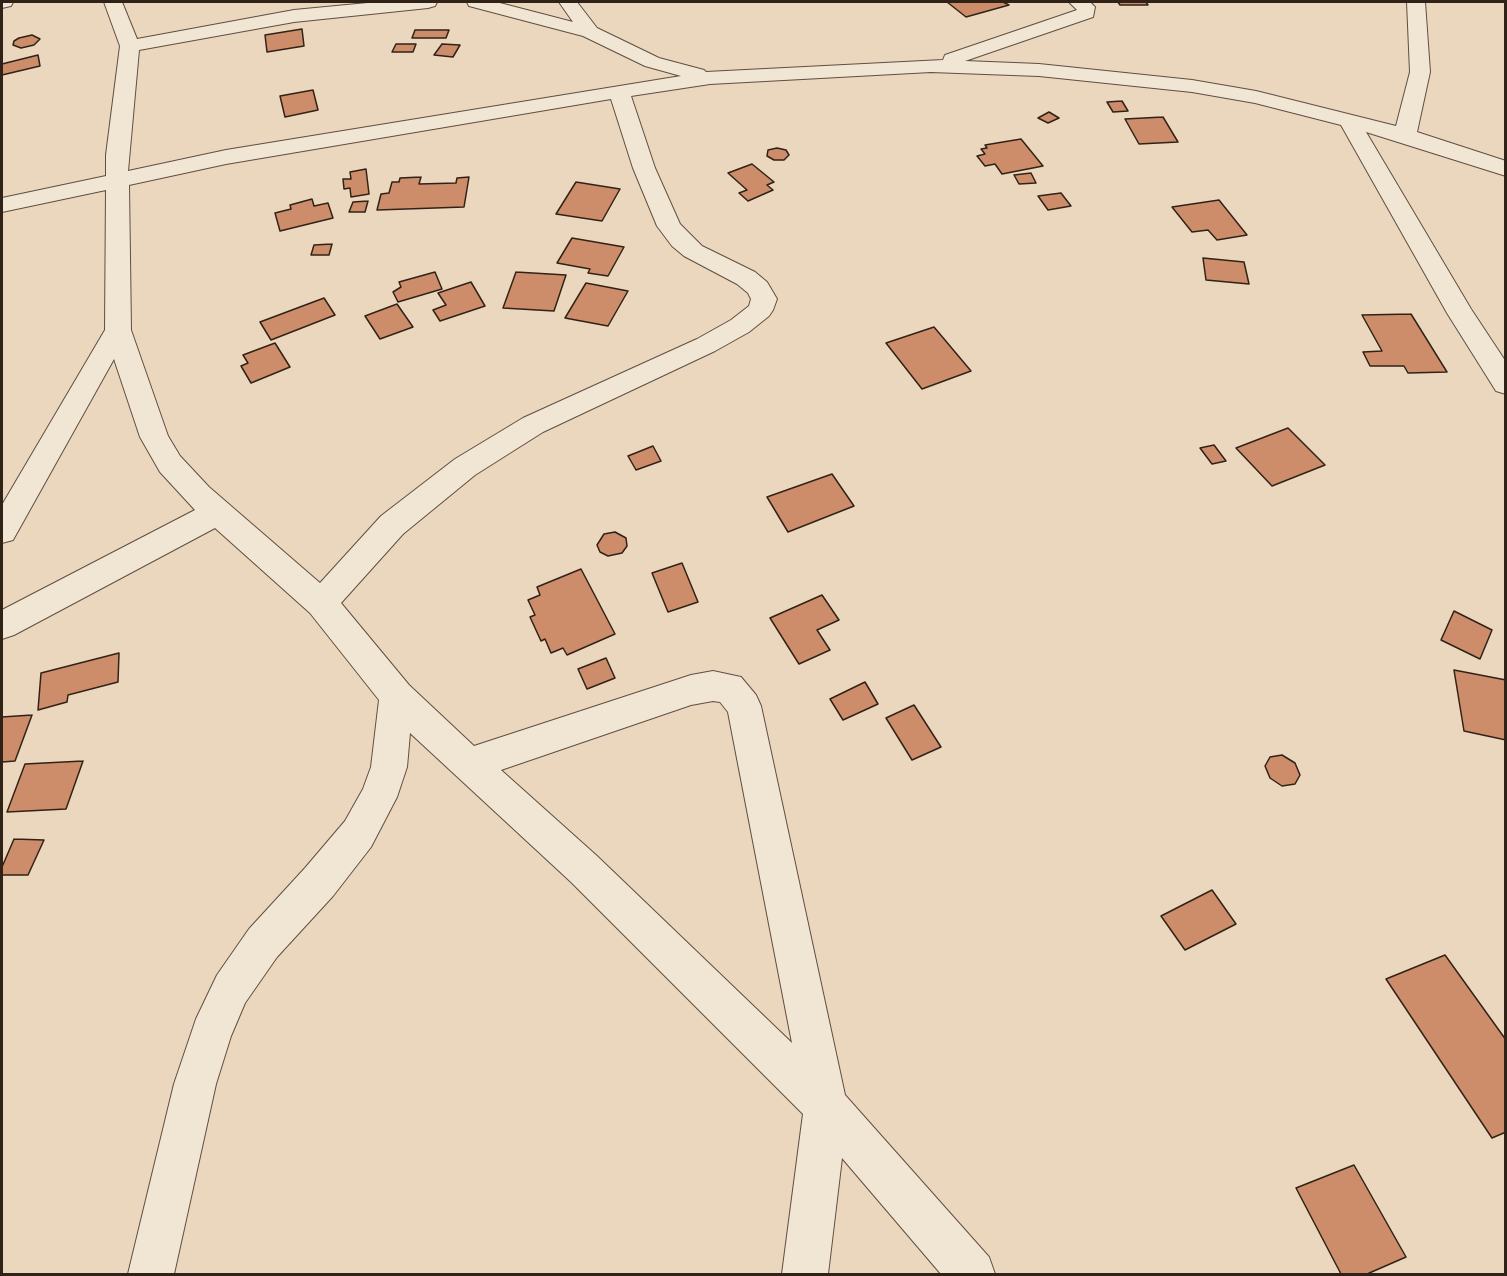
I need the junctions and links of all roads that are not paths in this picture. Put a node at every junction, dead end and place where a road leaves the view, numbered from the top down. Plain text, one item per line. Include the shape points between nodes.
1 (113, 2) edge
2 (428, 2) edge
3 (476, 2) edge
4 (568, 2) edge
5 (1078, 2) edge
6 (1416, 2) edge
7 (590, 32) junction
8 (130, 46) junction
9 (930, 66) junction
10 (710, 78) junction
11 (619, 91) junction
12 (1349, 121) junction
13 (1405, 135) junction
14 (1506, 169) edge
15 (117, 179) junction
16 (2, 205) edge
17 (118, 330) junction
18 (1506, 384) edge
19 (219, 512) junction
20 (2, 531) edge
21 (321, 603) junction
22 (2, 625) edge
23 (397, 696) junction
24 (471, 764) junction
25 (826, 1106) junction
26 (151, 1275) edge
27 (805, 1275) edge
28 (972, 1275) edge

1 - 8 street
2 - 8 street via 294,16
3 - 7 street
4 - 7 street
5 - 9 street via 1086,7 1086,13
6 - 13 street via 1420,72
7 - 10 street via 652,62
8 - 15 street
9 - 10 street
9 - 12 street via 1039,70 1192,86
10 - 11 street
11 - 15 street via 362,133
11 - 21 street via 644,168 669,226 693,251 747,278 758,288 764,298 760,310 714,340 533,425 465,467 392,525
12 - 13 street
12 - 18 street via 1460,313
13 - 14 street
15 - 16 street
15 - 17 street
17 - 19 street via 154,437 170,464
17 - 20 street
19 - 21 street
19 - 22 street
21 - 23 street
23 - 24 street
23 - 26 street via 389,767 379,797 326,874 262,943 231,989 211,1034 195,1084
24 - 25 street
24 - 25 street via 691,690 729,688 744,706 748,721
25 - 27 street
25 - 28 street

